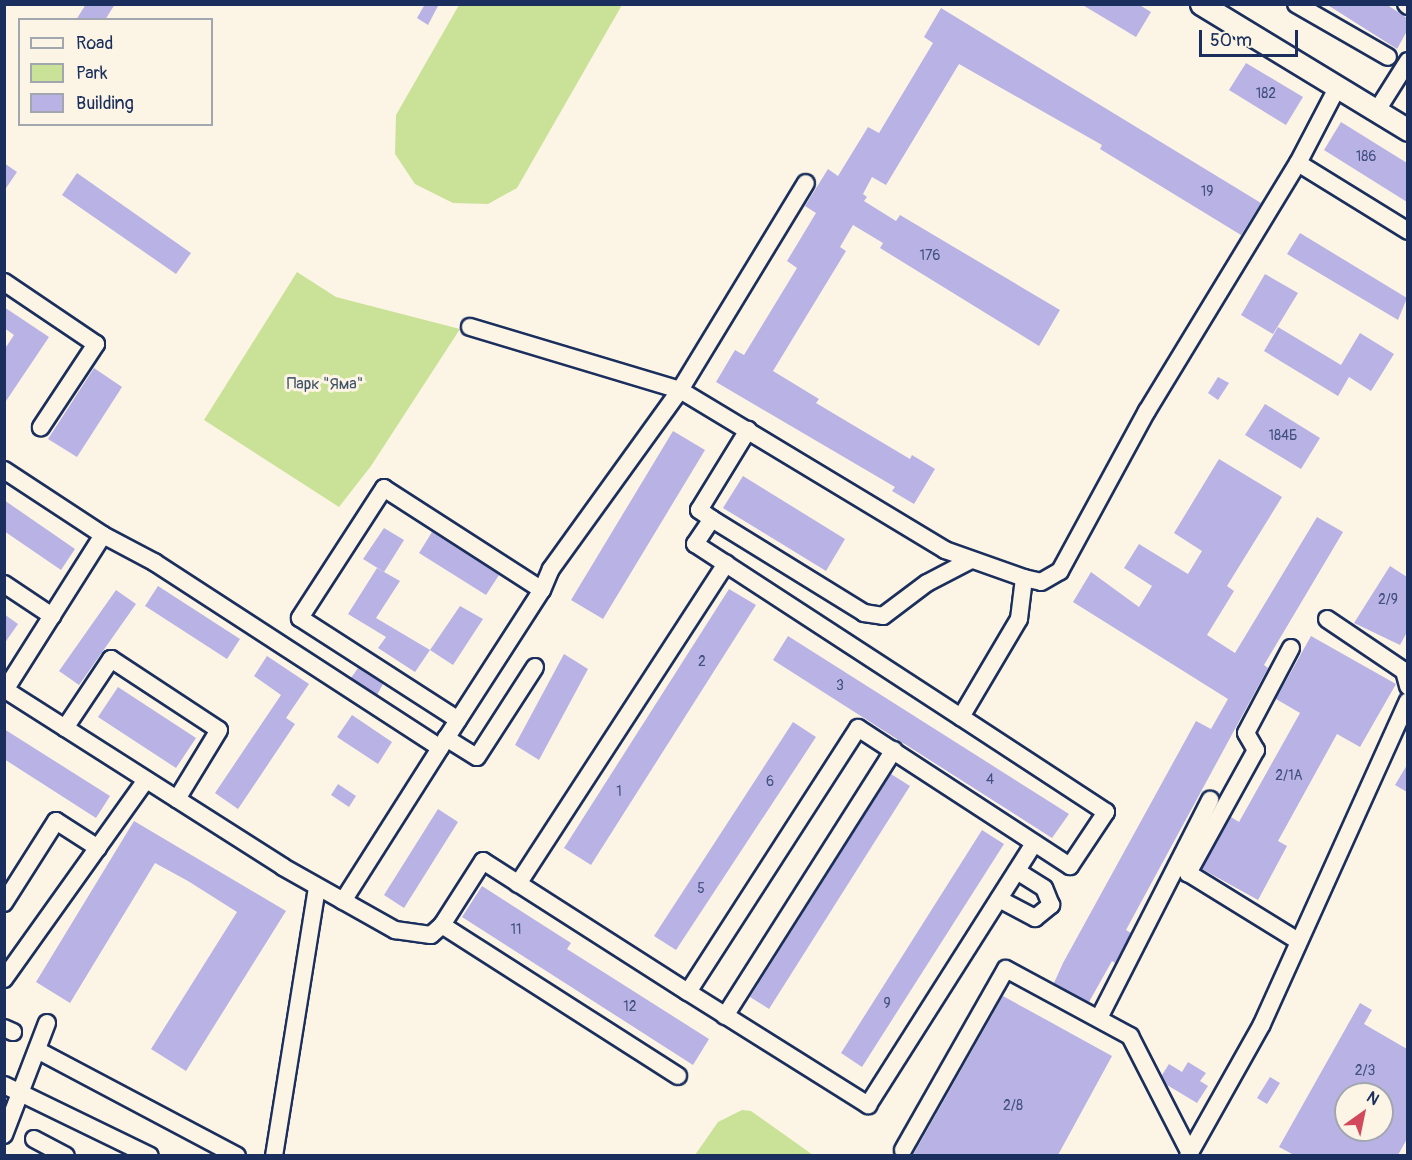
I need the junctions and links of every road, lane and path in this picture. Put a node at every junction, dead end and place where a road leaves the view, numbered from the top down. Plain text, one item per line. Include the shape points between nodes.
1 (1201, 4) edge
2 (1296, 4) edge
3 (1388, 57) dead end
4 (1407, 61) edge
5 (1337, 88) junction
6 (1376, 112) junction
7 (1407, 130) edge
8 (1298, 163) junction
9 (806, 183) dead end
10 (1407, 231) edge
11 (4, 282) edge
12 (470, 327) dead end
13 (680, 390) junction
14 (41, 427) dead end
15 (748, 430) junction
16 (4, 470) edge
17 (712, 519) junction
18 (103, 535) junction
19 (971, 560) junction
20 (726, 564) junction
21 (1024, 578) junction
22 (4, 584) edge
23 (542, 590) junction
24 (52, 616) junction
25 (1327, 619) dead end
26 (1291, 648) dead end
27 (535, 667) dead end
28 (1407, 686) edge
29 (5, 689) edge
30 (1407, 701) edge
31 (961, 717) junction
32 (458, 720) junction
33 (65, 728) junction
34 (443, 743) junction
35 (894, 750) junction
36 (146, 780) junction
37 (177, 800) junction
38 (1210, 800) dead end
39 (1034, 843) junction
40 (98, 848) dead end
41 (1017, 870) junction
42 (518, 884) junction
43 (317, 888) junction
44 (999, 899) junction
45 (343, 901) junction
46 (4, 903) edge
47 (442, 925) junction
48 (1298, 941) junction
49 (4, 979) edge
50 (688, 992) junction
51 (725, 1016) junction
52 (1099, 1018) junction
53 (47, 1023) dead end
54 (39, 1051) junction
55 (678, 1076) dead end
56 (4, 1085) edge
57 (21, 1090) junction
58 (4, 1135) edge
59 (34, 1139) dead end
60 (903, 1150) dead end
61 (1189, 1154) edge
62 (66, 1155) edge
63 (150, 1155) edge
64 (237, 1155) edge
65 (274, 1155) edge

1 - 5 main road
2 - 3 street
4 - 6 street
5 - 6 main road
5 - 8 street
6 - 7 main road
8 - 10 street
8 - 21 street via 1142,421 1060,571 1041,582
9 - 13 street
11 - 14 street via 96,344
12 - 13 street
13 - 15 street
13 - 23 street via 551,569
15 - 17 street via 699,510
15 - 19 street via 945,550
16 - 18 street
17 - 19 street via 864,613 883,616 927,583
17 - 20 street via 695,544
18 - 24 street
18 - 34 street via 154,562
19 - 21 street
20 - 31 street
20 - 42 street
21 - 31 street via 1019,619
22 - 24 street
23 - 32 street
23 - 32 street via 384,488 300,618
24 - 29 street
25 - 28 street via 1404,670
26 - 48 street via 1246,734 1256,750 1188,873
27 - 34 street via 477,758
29 - 33 street
30 - 48 street
31 - 39 street via 1106,812 1070,866
32 - 34 street
33 - 36 street
33 - 37 street via 111,658 219,730
34 - 45 street
35 - 39 street
35 - 50 street via 858,728
35 - 51 street
36 - 37 street
36 - 49 street
37 - 43 street
38 - 52 street
39 - 41 street
40 - 46 street via 56,821
41 - 44 street
41 - 44 street via 1044,888 1051,905 1035,918
42 - 47 street via 483,861
42 - 50 street
43 - 45 street
43 - 65 street
44 - 51 street via 868,1105
45 - 47 street via 416,936 430,935
47 - 55 street
48 - 61 street via 1262,1024
50 - 51 street
52 - 60 street via 1006,969
52 - 61 street via 1130,1036
53 - 54 street
54 - 57 street
54 - 64 street
56 - 57 street
57 - 58 street
57 - 63 street
59 - 62 street

